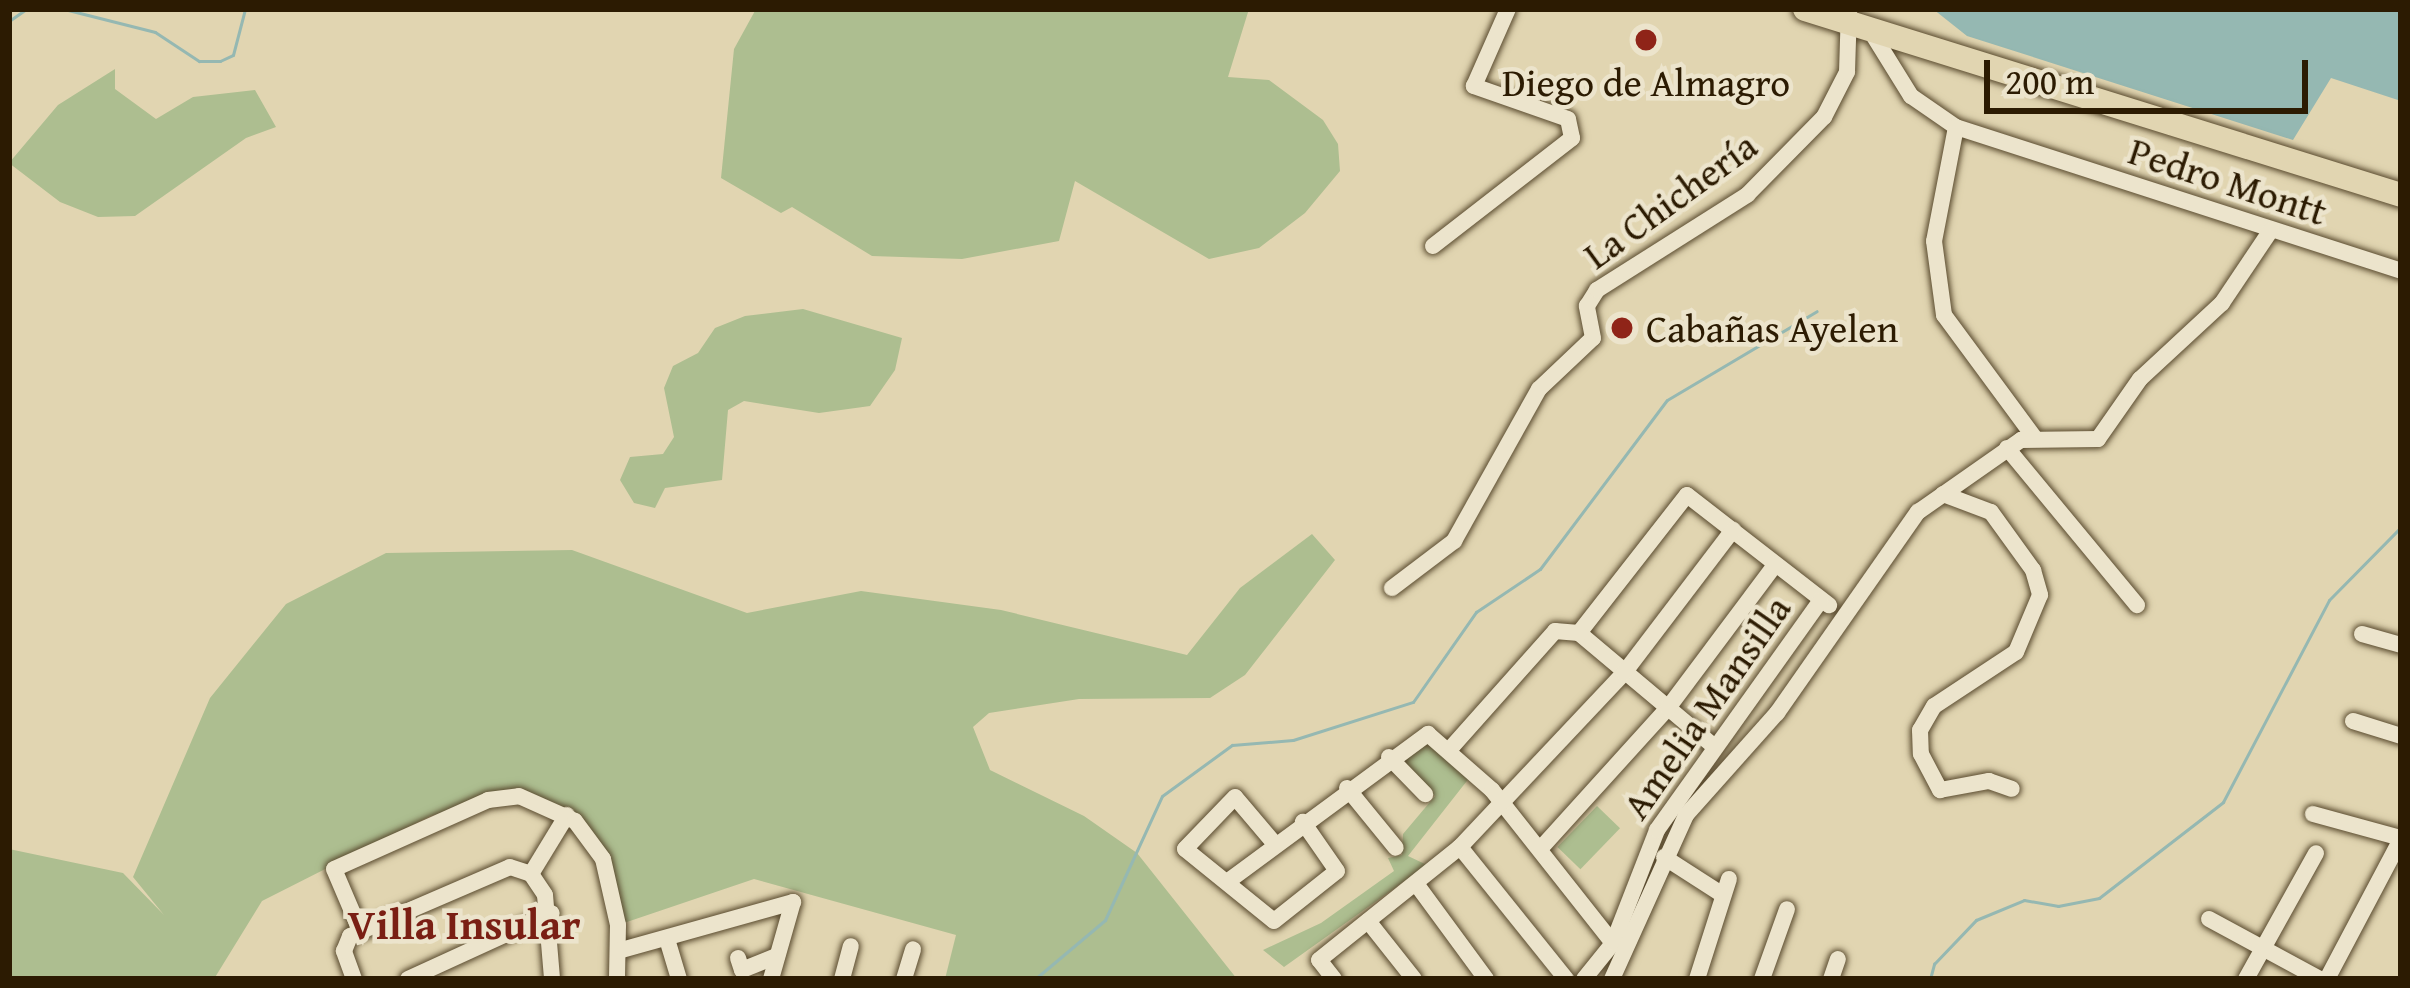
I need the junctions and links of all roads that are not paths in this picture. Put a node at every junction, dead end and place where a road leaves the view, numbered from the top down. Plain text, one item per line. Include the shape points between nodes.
1 (1508, 9) edge
2 (1805, 9) edge
3 (1857, 21) edge
4 (1956, 127) junction
5 (2401, 195) edge
6 (2271, 230) junction
7 (1433, 246) dead end
8 (2401, 271) edge
9 (2034, 437) junction
10 (2007, 448) junction
11 (1943, 494) junction
12 (1732, 530) junction
13 (1775, 565) junction
14 (1392, 589) dead end
15 (1821, 600) junction
16 (2138, 605) dead end
17 (1841, 614) junction
18 (1579, 633) junction
19 (2362, 634) dead end
20 (2401, 645) edge
21 (1624, 673) junction
22 (1668, 708) junction
23 (2353, 721) dead end
24 (2401, 736) edge
25 (1715, 747) junction
26 (1450, 749) junction
27 (1389, 757) junction
28 (1348, 788) junction
29 (2012, 789) dead end
30 (1425, 794) dead end
31 (1502, 800) junction
32 (2313, 814) dead end
33 (567, 815) junction
34 (1303, 822) junction
35 (2401, 838) edge
36 (1274, 843) junction
37 (1460, 847) junction
38 (1396, 848) dead end
39 (1541, 848) junction
40 (2316, 853) dead end
41 (1664, 857) junction
42 (531, 874) junction
43 (1227, 882) junction
44 (1417, 885) junction
45 (1787, 909) dead end
46 (552, 913) junction
47 (2209, 919) dead end
48 (1368, 921) junction
49 (361, 930) junction
50 (667, 939) junction
51 (1613, 943) junction
52 (851, 946) dead end
53 (913, 949) dead end
54 (2263, 950) junction
55 (618, 951) junction
56 (777, 956) junction
57 (738, 958) dead end
58 (1838, 959) dead end
59 (354, 979) edge
60 (408, 979) edge
61 (552, 979) edge
62 (617, 979) edge
63 (679, 979) edge
64 (771, 979) edge
65 (842, 979) edge
66 (904, 979) edge
67 (1334, 979) edge
68 (1414, 979) edge
69 (1486, 979) edge
70 (1566, 979) edge
71 (1584, 979) edge
72 (1612, 979) edge
73 (1697, 979) edge
74 (1762, 979) edge
75 (1831, 979) edge
76 (2246, 979) edge
77 (2324, 979) edge

1 - 7 street via 1474,86 1568,118 1572,138
2 - 3 highway
3 - 4 street, Pedro Montt via 1911,96
3 - 5 highway
3 - 14 street, La Chichería via 1847,72 1824,117 1747,195 1597,290 1587,306 1593,338 1539,389 1454,541
4 - 6 street, Pedro Montt
4 - 9 street via 1934,241 1944,315
6 - 8 street, Pedro Montt
6 - 9 street via 2222,303 2140,379 2098,439
9 - 10 street
10 - 11 street
10 - 16 street
11 - 17 street via 1885,550
11 - 29 street via 1991,512 2032,570 2040,596 2016,652 1928,715 1921,754 1940,790 1989,781
12 - 13 street
12 - 18 street via 1694,496 1679,498
12 - 21 street
13 - 15 street
13 - 22 street
15 - 17 street
15 - 25 street, Amelia Mansilla
17 - 41 street via 1777,713 1686,815
18 - 21 street
18 - 26 street via 1555,631
19 - 20 street
21 - 22 street
21 - 31 street
22 - 25 street
22 - 39 street
23 - 24 street
25 - 51 street, Amelia Mansilla via 1657,830
26 - 27 street via 1422,734
26 - 31 street
27 - 28 street
27 - 30 street
28 - 34 street
28 - 38 street
31 - 37 street
31 - 39 street
32 - 35 street
33 - 42 street
33 - 49 street via 504,796 334,869
33 - 55 street via 603,859
34 - 36 street
34 - 43 street via 1336,871 1316,891 1274,921
35 - 77 street
36 - 43 street
36 - 43 street via 1235,796 1185,849
37 - 44 street
37 - 70 street
39 - 51 street
40 - 54 street
41 - 72 street
41 - 73 street via 1726,887
42 - 46 street
42 - 49 street via 489,870
44 - 48 street
44 - 69 street
45 - 74 street
46 - 60 street
46 - 61 street
47 - 54 street
48 - 67 street via 1319,960
48 - 68 street
49 - 59 street via 344,944
50 - 55 street
50 - 56 street via 793,902
50 - 63 street
51 - 71 street, Amelia Mansilla
52 - 65 street
53 - 66 street
54 - 76 street
54 - 77 street
55 - 62 street
56 - 57 street via 742,970
56 - 64 street
58 - 75 street

